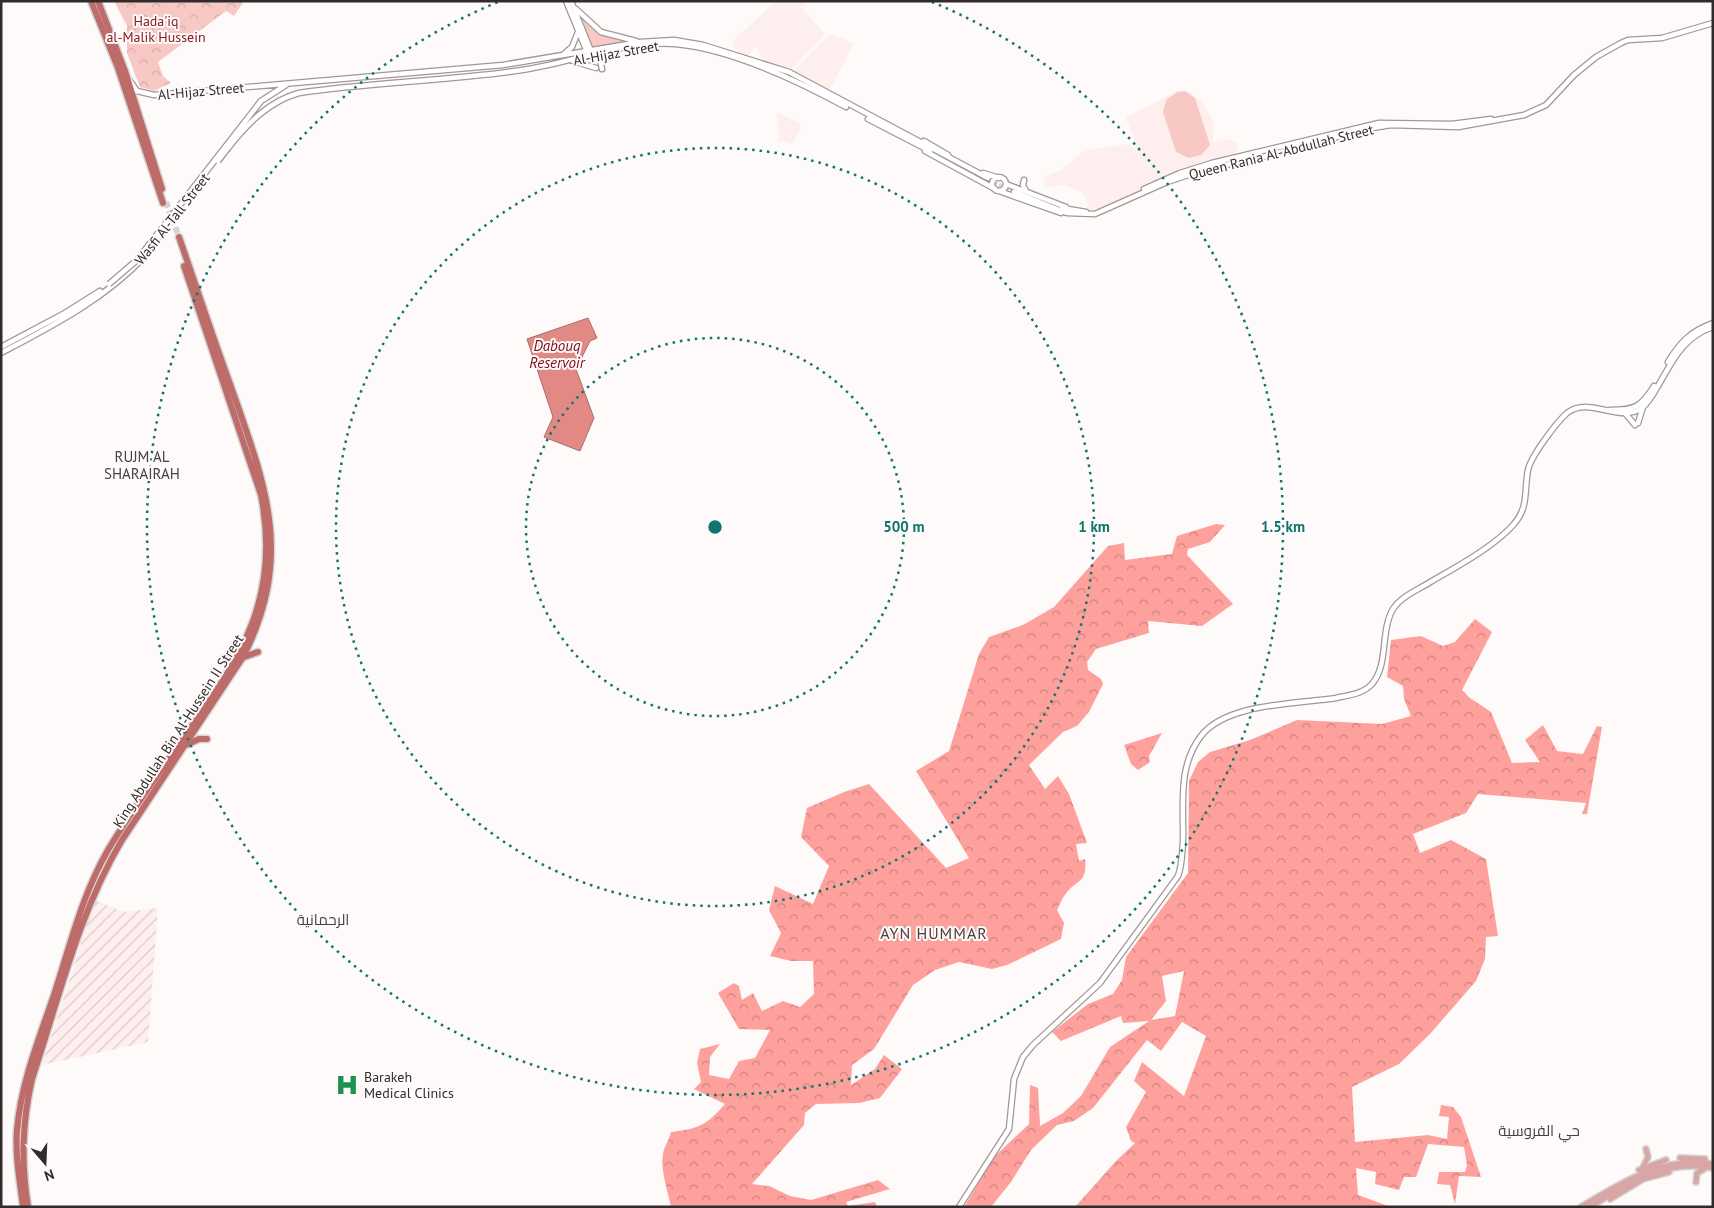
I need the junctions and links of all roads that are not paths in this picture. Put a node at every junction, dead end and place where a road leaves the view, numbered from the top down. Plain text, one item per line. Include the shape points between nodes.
1 (91, 1) edge
2 (98, 1) edge
3 (566, 1) edge
4 (571, 1) edge
5 (576, 9) junction
6 (1713, 23) edge
7 (578, 31) junction
8 (640, 42) junction
9 (589, 53) junction
10 (604, 53) junction
11 (562, 55) junction
12 (565, 62) junction
13 (125, 71) junction
14 (290, 84) junction
15 (255, 120) joint
16 (242, 124) joint
17 (912, 139) junction
18 (227, 147) junction
19 (999, 178) junction
20 (987, 179) junction
21 (1024, 180) dead end
22 (1006, 184) junction
23 (997, 190) junction
24 (1014, 191) junction
25 (1026, 191) junction
26 (1072, 212) junction
27 (110, 286) junction
28 (1713, 323) edge
29 (1713, 327) edge
30 (1, 347) edge
31 (1, 352) edge
32 (1644, 406) junction
33 (1604, 410) junction
34 (1625, 414) junction
35 (258, 652) dead end
36 (243, 657) junction
37 (207, 739) dead end
38 (185, 745) junction
39 (1646, 1149) dead end
40 (1680, 1158) dead end
41 (1666, 1160) dead end
42 (1713, 1162) edge
43 (1643, 1168) junction
44 (1683, 1168) dead end
45 (1704, 1169) junction
46 (1713, 1169) edge
47 (1669, 1172) dead end
48 (1696, 1182) dead end
49 (23, 1207) edge
50 (28, 1207) edge
51 (959, 1207) edge
52 (1576, 1207) edge
53 (1581, 1207) edge
54 (1590, 1207) edge
55 (1596, 1207) edge

1 - 13 highway via 118,68 164,202
2 - 13 highway
3 - 7 main road
4 - 5 main road
5 - 8 main road via 600,32
5 - 9 main road
6 - 26 main road, Queen Rania Al-Abdullah Street via 1662,38 1621,43 1585,66 1553,98 1531,110 1452,124 1389,122 1313,138 1193,169 1096,211
7 - 9 main road
7 - 11 main road via 572,47
8 - 9 main road, Al-Hijaz Street
8 - 17 main road, Al-Hijaz Street via 686,41 777,68
9 - 10 main road, Al-Hijaz Street
9 - 11 main road, Al-Hijaz Street
9 - 12 main road, Al-Hijaz Street
10 - 12 main road via 599,68 576,61
10 - 17 main road, Al-Hijaz Street via 672,44 724,56 790,78
11 - 14 main road, Al-Hijaz Street via 503,65
12 - 15 main road, Al-Hijaz Street via 501,73 299,93 274,103
13 - 14 main road, Al-Hijaz Street via 135,89 152,95
14 - 16 main road, Al-Hijaz Street via 266,96
15 - 18 main road, Wasfi Al-Tall Street
16 - 18 main road, Wasfi Al-Tall Street
17 - 20 main road via 938,148
17 - 20 main road via 915,146
18 - 27 main road, Wasfi Al-Tall Street, bridge via 137,260
19 - 20 main road
19 - 22 main road
19 - 23 main road via 993,183
20 - 23 main road
21 - 25 main road via 1022,185
22 - 23 main road via 1004,189
22 - 24 main road
23 - 24 main road
24 - 25 main road
24 - 26 main road via 1050,210
25 - 26 main road
27 - 30 main road, Wasfi Al-Tall Street
27 - 31 main road, Wasfi Al-Tall Street via 64,319
28 - 33 main road via 1691,333 1679,344 1642,403 1629,410
29 - 32 main road via 1696,334 1681,347
32 - 34 main road
32 - 34 main road via 1637,424
33 - 34 main road
33 - 51 main road via 1578,408 1568,413 1531,462 1525,506 1518,519 1489,546 1397,604 1390,617 1378,672 1365,690 1246,711 1214,724 1200,737 1185,773 1182,858 1176,881 1100,983 1023,1056 1014,1079 1009,1129
35 - 36 highway
36 - 38 highway, King Abdullah Bin Al-Hussein II Street
36 - 49 highway, King Abdullah Bin Al-Hussein II Street via 256,630 269,582 272,548 268,506 249,439 177,238 260,489 265,520 265,575 255,617 240,652 109,849 83,903 21,1102 17,1158
37 - 38 highway via 199,738
38 - 50 highway, King Abdullah Bin Al-Hussein II Street via 111,859 83,922 32,1079 22,1149
39 - 43 main road via 1648,1157
40 - 42 main road
41 - 43 main road
42 - 53 main road via 1682,1163 1648,1170
43 - 52 main road
44 - 45 main road
45 - 46 main road
45 - 48 main road via 1697,1173
46 - 54 main road via 1686,1166 1652,1172
47 - 55 main road via 1643,1179

